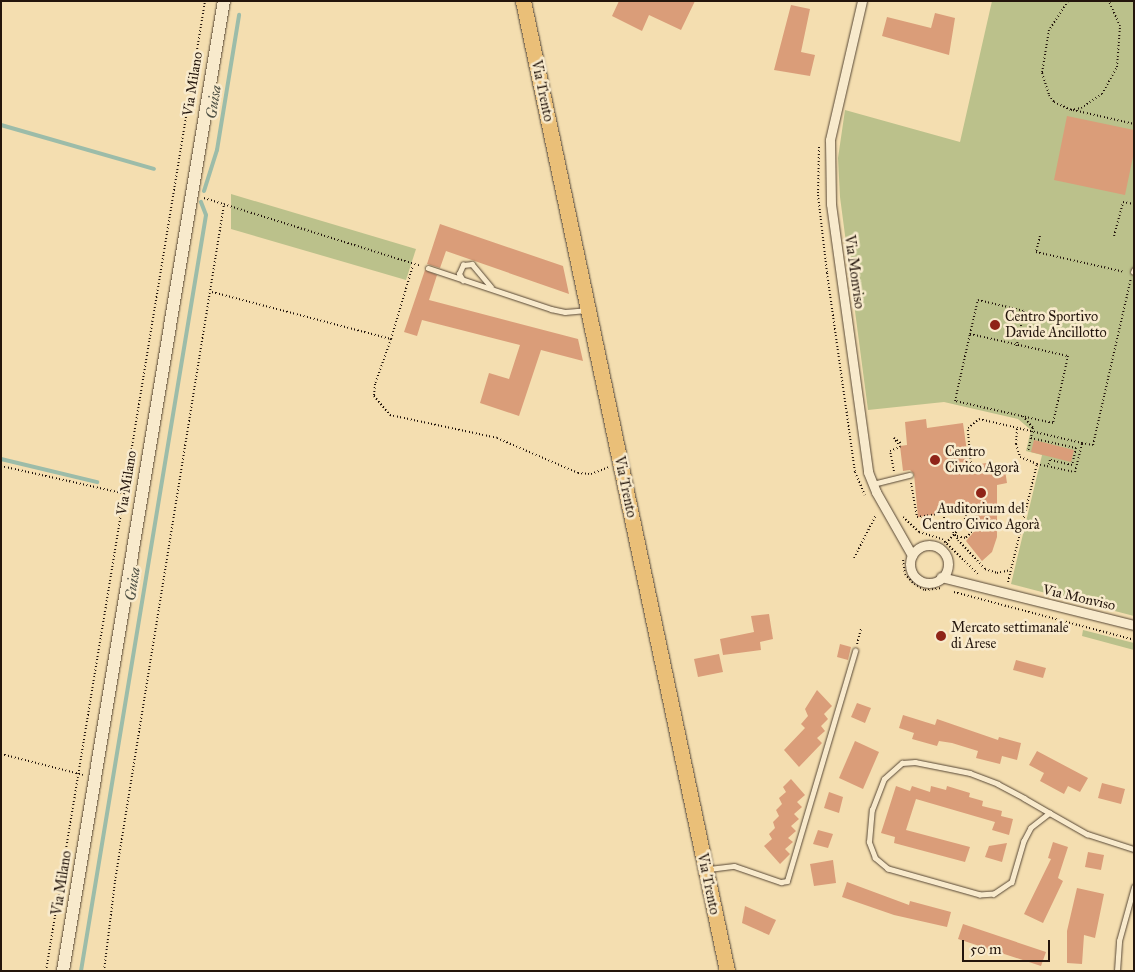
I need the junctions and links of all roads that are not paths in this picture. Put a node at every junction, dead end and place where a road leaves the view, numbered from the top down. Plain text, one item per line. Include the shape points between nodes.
1 (224, 1) edge
2 (862, 1) edge
3 (523, 2) edge
4 (428, 268) road end
5 (463, 281) junction
6 (491, 287) junction
7 (589, 309) junction
8 (910, 475) road end
9 (872, 484) junction
10 (915, 551) junction
11 (944, 574) junction
12 (1134, 625) edge
13 (855, 651) road end
14 (1050, 813) junction
15 (1134, 849) edge
16 (705, 870) junction
17 (1134, 887) edge
18 (63, 971) edge
19 (727, 971) edge
20 (1117, 971) edge

1 - 18 street, Via Milano
2 - 9 street, Via Monviso via 833,127 829,176 856,394
3 - 7 main road, Via Trento
4 - 5 lane
5 - 6 lane
5 - 6 lane via 459,274 463,265 472,264
6 - 7 lane via 551,309 573,312
7 - 16 main road, Via Trento
8 - 9 lane
9 - 10 street, Via Monviso via 904,541
10 - 11 street via 929,545 940,549 946,558
10 - 11 street via 910,568 918,579 933,582
11 - 12 street, Via Monviso via 960,583
13 - 16 lane via 787,881 781,882 734,866
14 - 14 lane via 970,773 936,764 908,762 894,768 884,779 872,810 869,842 875,858 888,869 980,895 994,894 1012,882 1031,828
14 - 15 lane via 1104,842
16 - 19 main road, Via Trento
17 - 20 lane via 1118,941

